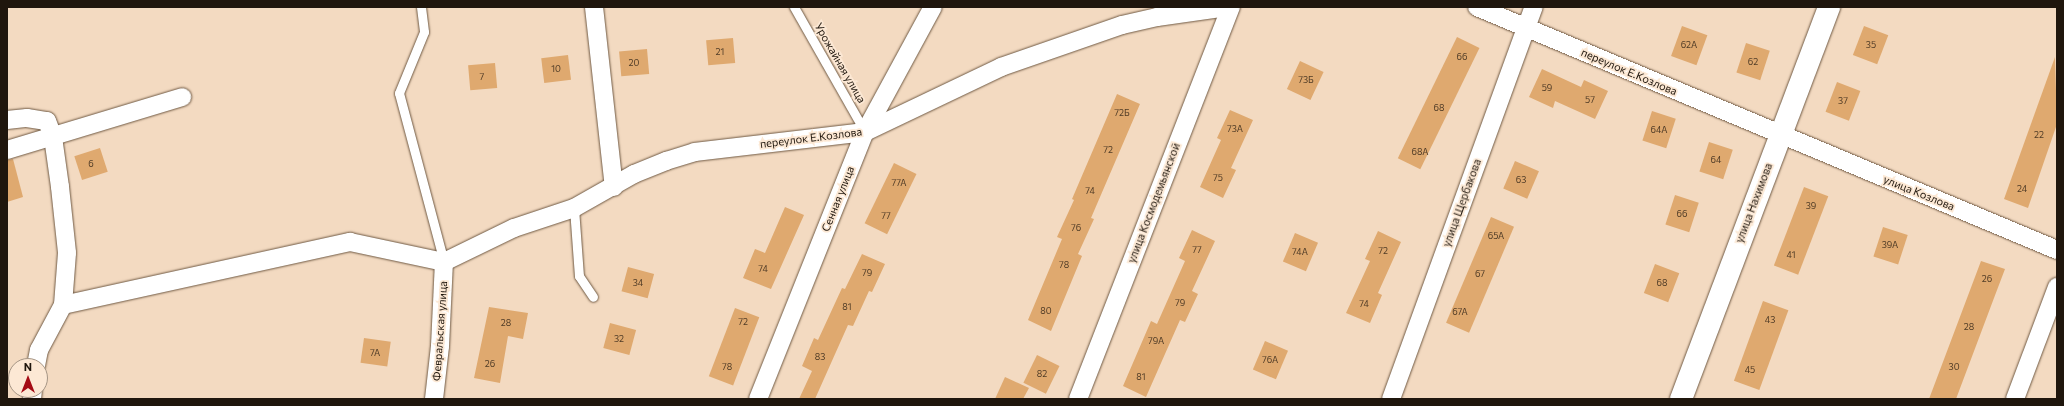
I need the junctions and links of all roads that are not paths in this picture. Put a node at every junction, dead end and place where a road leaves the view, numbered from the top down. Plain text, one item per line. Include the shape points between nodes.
1 (421, 7) edge
2 (594, 7) edge
3 (794, 7) edge
4 (933, 7) edge
5 (1227, 7) edge
6 (1231, 7) edge
7 (1477, 7) edge
8 (1534, 7) edge
9 (1829, 7) edge
10 (1157, 12) edge
11 (1525, 29) junction
12 (182, 97) dead end
13 (7, 120) edge
14 (865, 132) junction
15 (1780, 136) junction
16 (53, 137) junction
17 (7, 150) edge
18 (614, 187) junction
19 (574, 208) junction
20 (2057, 250) edge
21 (444, 262) junction
22 (2057, 287) edge
23 (593, 297) dead end
24 (63, 305) junction
25 (38, 358) edge
26 (434, 399) edge
27 (758, 399) edge
28 (1078, 399) edge
29 (1391, 399) edge
30 (1681, 399) edge
31 (2015, 399) edge

1 - 21 lane via 424,32 399,93
2 - 18 street
3 - 14 lane, Урожайная улица
4 - 14 street, Сенная улица
5 - 10 street, переулок Е.Козлова
6 - 28 street, улица Космодемьянской
7 - 11 street, переулок Е.Козлова
8 - 11 street, улица Щербакова
9 - 15 main road, улица Нахимова
10 - 14 street, переулок Е.Козлова via 1001,67
11 - 15 street, переулок Е.Козлова
11 - 29 street, улица Щербакова
12 - 16 street
13 - 16 street via 40,118 47,121
14 - 18 street, переулок Е.Козлова via 695,152 634,174
14 - 27 street, Сенная улица
15 - 20 street, улица Козлова
15 - 30 main road, улица Нахимова
16 - 17 street
16 - 24 street via 67,253
18 - 19 street, переулок Е.Козлова
19 - 21 street, переулок Е.Козлова via 514,228
19 - 23 lane via 578,276
21 - 24 street via 350,242
21 - 26 street, Февральская улица via 440,346
22 - 31 street
24 - 25 street via 39,350

